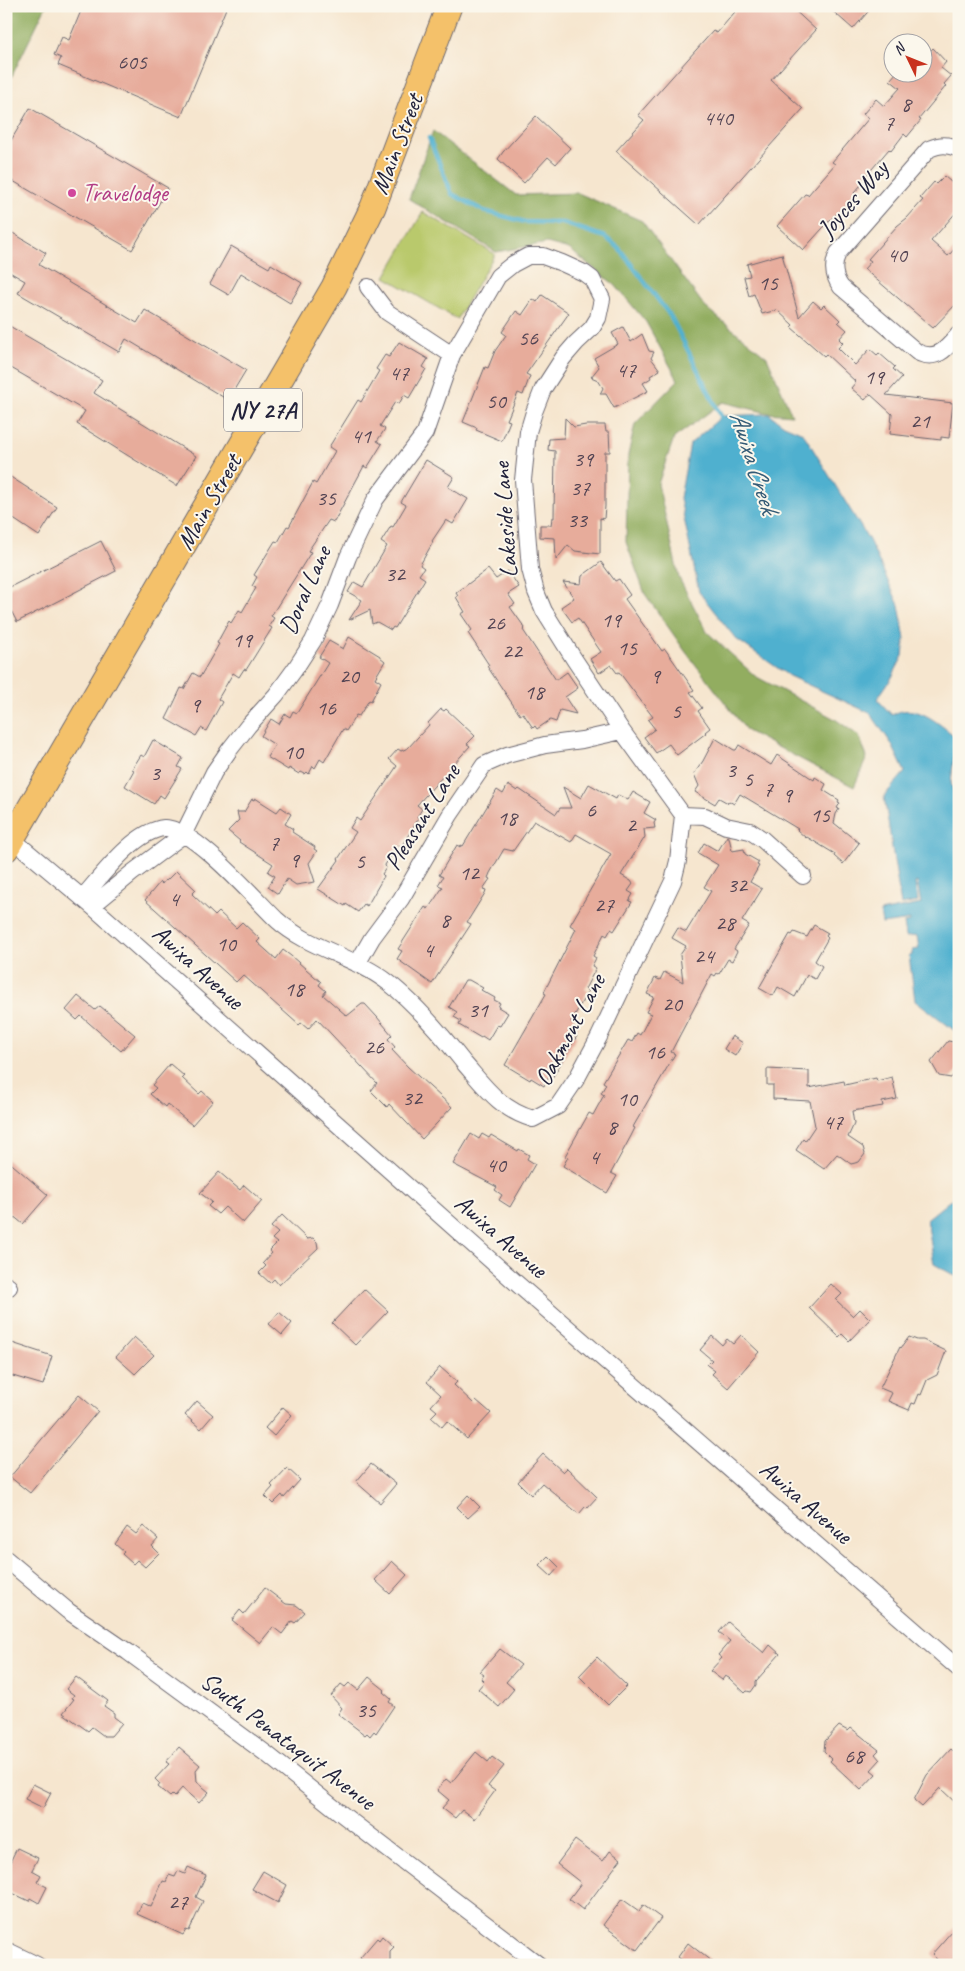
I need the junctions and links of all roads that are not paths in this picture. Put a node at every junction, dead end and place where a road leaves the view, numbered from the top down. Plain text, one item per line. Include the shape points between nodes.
1 (449, 6) edge
2 (959, 149) edge
3 (368, 287) dead end
4 (959, 334) edge
5 (452, 355) junction
6 (622, 731) junction
7 (683, 815) junction
8 (183, 834) junction
9 (9, 844) edge
10 (803, 876) dead end
11 (87, 902) junction
12 (357, 964) junction
13 (6, 1559) edge
14 (959, 1669) edge
15 (6, 1950) edge
16 (37, 1965) edge
17 (539, 1965) edge

1 - 9 main road, Main Street / NY 27A via 373,207 334,287
2 - 4 street, Joyces Way via 939,144 929,149 838,252 834,261 836,280 841,287 918,352 925,356 935,355
3 - 5 street via 387,312
5 - 6 street, Lakeside Lane via 498,276 528,256 543,256 562,263 588,276 598,289 602,298 598,318 562,358 543,389 524,455 523,480 530,569 536,592 556,633
5 - 8 street, Doral Lane via 425,433 375,500 313,641 214,772
6 - 7 street, Lakeside Lane
6 - 12 street, Pleasant Lane via 545,745 484,765
7 - 10 street via 705,816 726,826 750,831
7 - 12 street, Oakmont Lane via 678,862 672,881 577,1078 558,1106 544,1114 533,1119 508,1109 489,1093 407,1000 389,983
8 - 11 street, Doral Lane
8 - 11 street via 165,828 143,835 119,857
8 - 12 street, Oakmont Lane via 214,858 278,921 299,936
9 - 11 street, Awixa Avenue
11 - 14 street, Awixa Avenue
13 - 17 street, South Penataquit Avenue via 68,1612 268,1755
15 - 16 street

